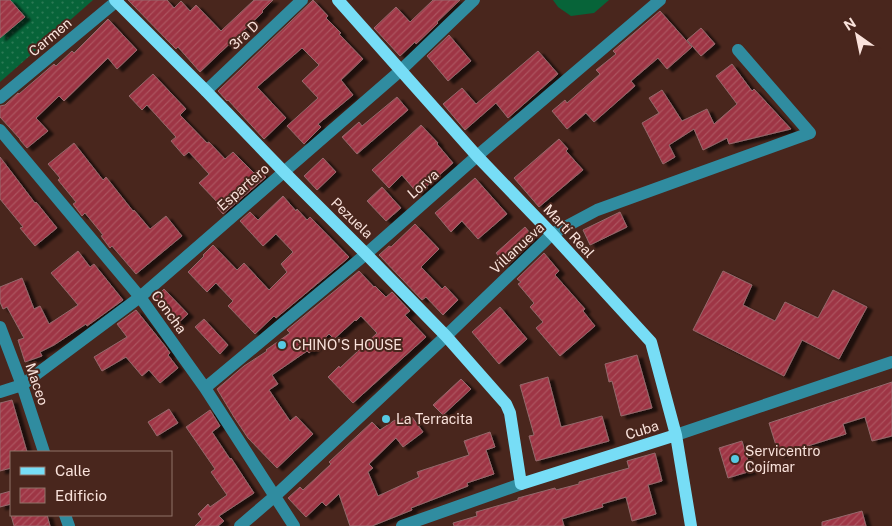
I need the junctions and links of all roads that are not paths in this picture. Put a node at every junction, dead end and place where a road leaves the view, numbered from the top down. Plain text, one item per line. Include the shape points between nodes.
1 (117, 0) edge
2 (302, 0) edge
3 (338, 0) edge
4 (474, 0) edge
5 (660, 0) edge
6 (738, 50) dead end
7 (400, 70) junction
8 (206, 91) junction
9 (0, 98) edge
10 (0, 130) edge
11 (477, 156) junction
12 (284, 172) junction
13 (552, 234) junction
14 (366, 254) junction
15 (140, 297) junction
16 (0, 327) edge
17 (446, 336) junction
18 (892, 362) edge
19 (22, 385) junction
20 (205, 388) junction
21 (0, 392) edge
22 (676, 435) junction
23 (44, 451) edge
24 (521, 484) junction
25 (275, 496) junction
26 (240, 526) edge
27 (294, 526) edge
28 (402, 526) edge
29 (691, 526) edge

1 - 8 main road, Pezuela
1 - 9 street, Carmen
2 - 8 street, 3ra D
3 - 7 main road, Martí Real
4 - 7 street, Espartero
5 - 11 street, Lorva
6 - 13 street, Villanueva via 810,133 597,210
7 - 11 main road, Martí Real
7 - 12 street, Espartero
8 - 12 main road, Pezuela
10 - 15 street, Concha
11 - 13 main road, Martí Real
11 - 14 street, Lorva
12 - 14 main road, Pezuela
12 - 15 street, Espartero
13 - 17 street, Villanueva
13 - 22 main road, Martí Real via 651,342
14 - 17 main road, Pezuela
14 - 20 street, Lorva
15 - 19 street, Espartero
15 - 20 street, Concha
16 - 19 street, Maceo
17 - 24 main road, Pezuela via 506,404
17 - 25 street, Villanueva
18 - 22 street, Cuba
19 - 21 street, Espartero
19 - 23 street, Maceo
20 - 25 street, Concha
22 - 24 main road, Cuba
22 - 29 main road, Martí Real
24 - 28 street, Cuba
25 - 26 street, Villanueva
25 - 27 street, Concha

